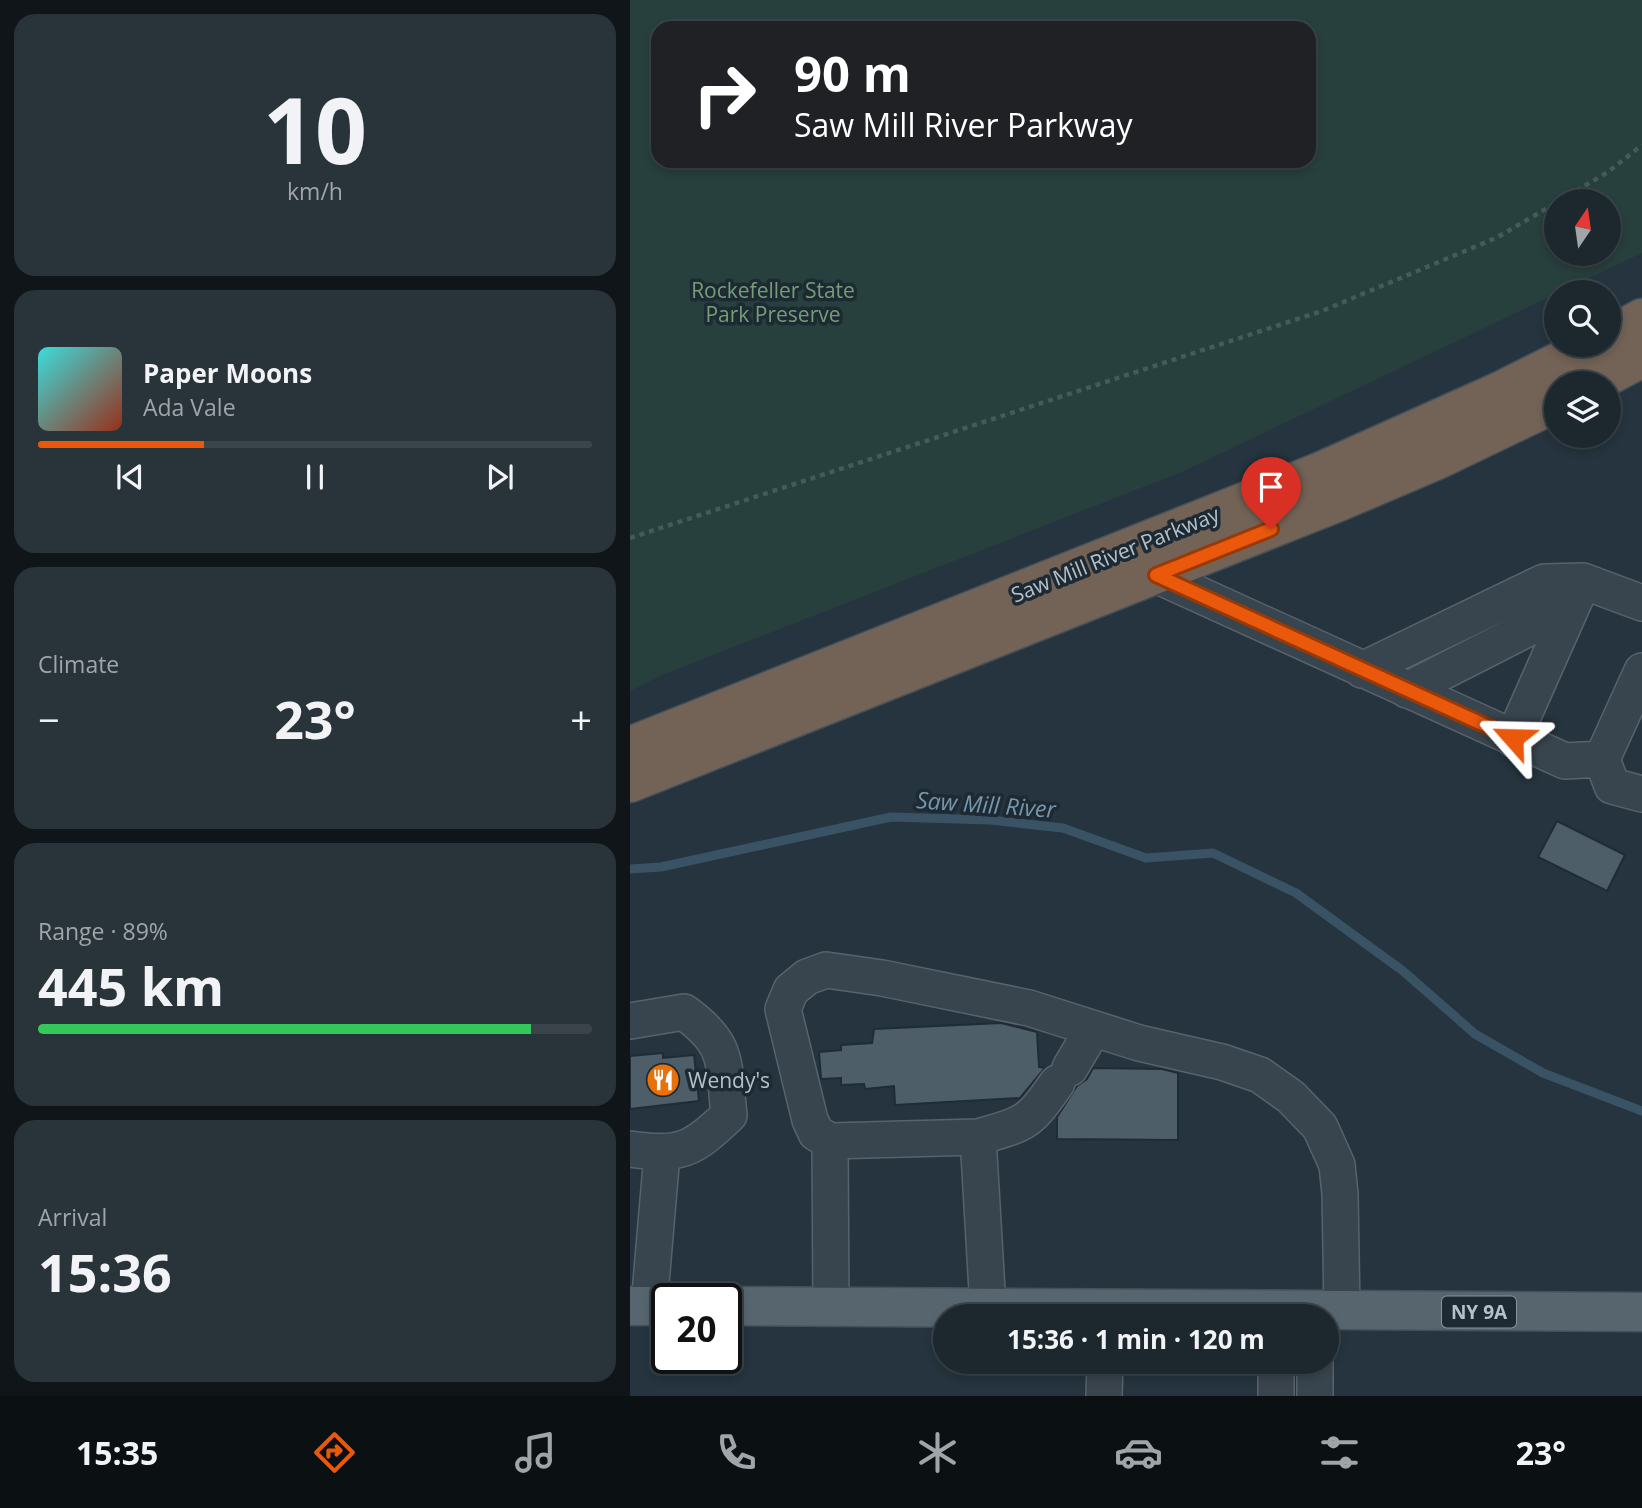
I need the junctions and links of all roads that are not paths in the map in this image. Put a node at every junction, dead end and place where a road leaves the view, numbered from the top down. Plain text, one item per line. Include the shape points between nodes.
1 (1642, 318) edge
2 (1621, 329) edge
3 (1568, 357) edge
4 (1642, 358) edge
5 (1618, 371) edge
6 (1544, 409) edge
7 (1156, 575) junction
8 (1578, 594) junction
9 (1642, 603) edge
10 (1362, 670) junction
11 (1642, 671) edge
12 (1407, 690) junction
13 (1513, 738) junction
14 (630, 746) edge
15 (1602, 759) junction
16 (630, 783) edge
17 (1642, 794) edge
18 (630, 1021) edge
19 (1093, 1029) junction
20 (978, 1137) junction
21 (830, 1141) junction
22 (646, 1152) edge
23 (988, 1304) edge
24 (1325, 1304) edge
25 (649, 1306) edge
26 (742, 1306) edge
27 (831, 1307) junction
28 (933, 1308) edge
29 (1642, 1312) edge
30 (1339, 1313) edge
31 (1105, 1374) edge
32 (1276, 1374) edge
33 (1315, 1374) edge
34 (1104, 1396) edge
35 (1276, 1396) edge
36 (1315, 1396) edge

1 - 2 highway
3 - 14 highway, Saw Mill River Parkway via 1320,472
4 - 5 highway
6 - 7 highway, Saw Mill River Parkway via 1435,461
7 - 10 street
7 - 16 highway, Saw Mill River Parkway
8 - 9 street
8 - 10 street via 1544,582
8 - 12 street
8 - 13 street
10 - 12 street
11 - 15 street
12 - 13 street
13 - 15 street via 1565,761
15 - 17 street via 1612,786
18 - 22 street via 684,1012 706,1028 721,1049 729,1115 699,1144
19 - 20 street via 1037,1113 1018,1126
19 - 21 street via 1029,1008 882,978 826,971 807,977 791,990 783,1009 810,1120 816,1133
19 - 24 street via 1260,1074 1320,1127 1337,1165 1340,1194
20 - 21 street
20 - 23 street
21 - 27 street
22 - 25 street
26 - 27 main road, NY 9A
27 - 28 main road, NY 9A
29 - 30 main road, NY 9A
31 - 34 street
32 - 35 street
33 - 36 street

